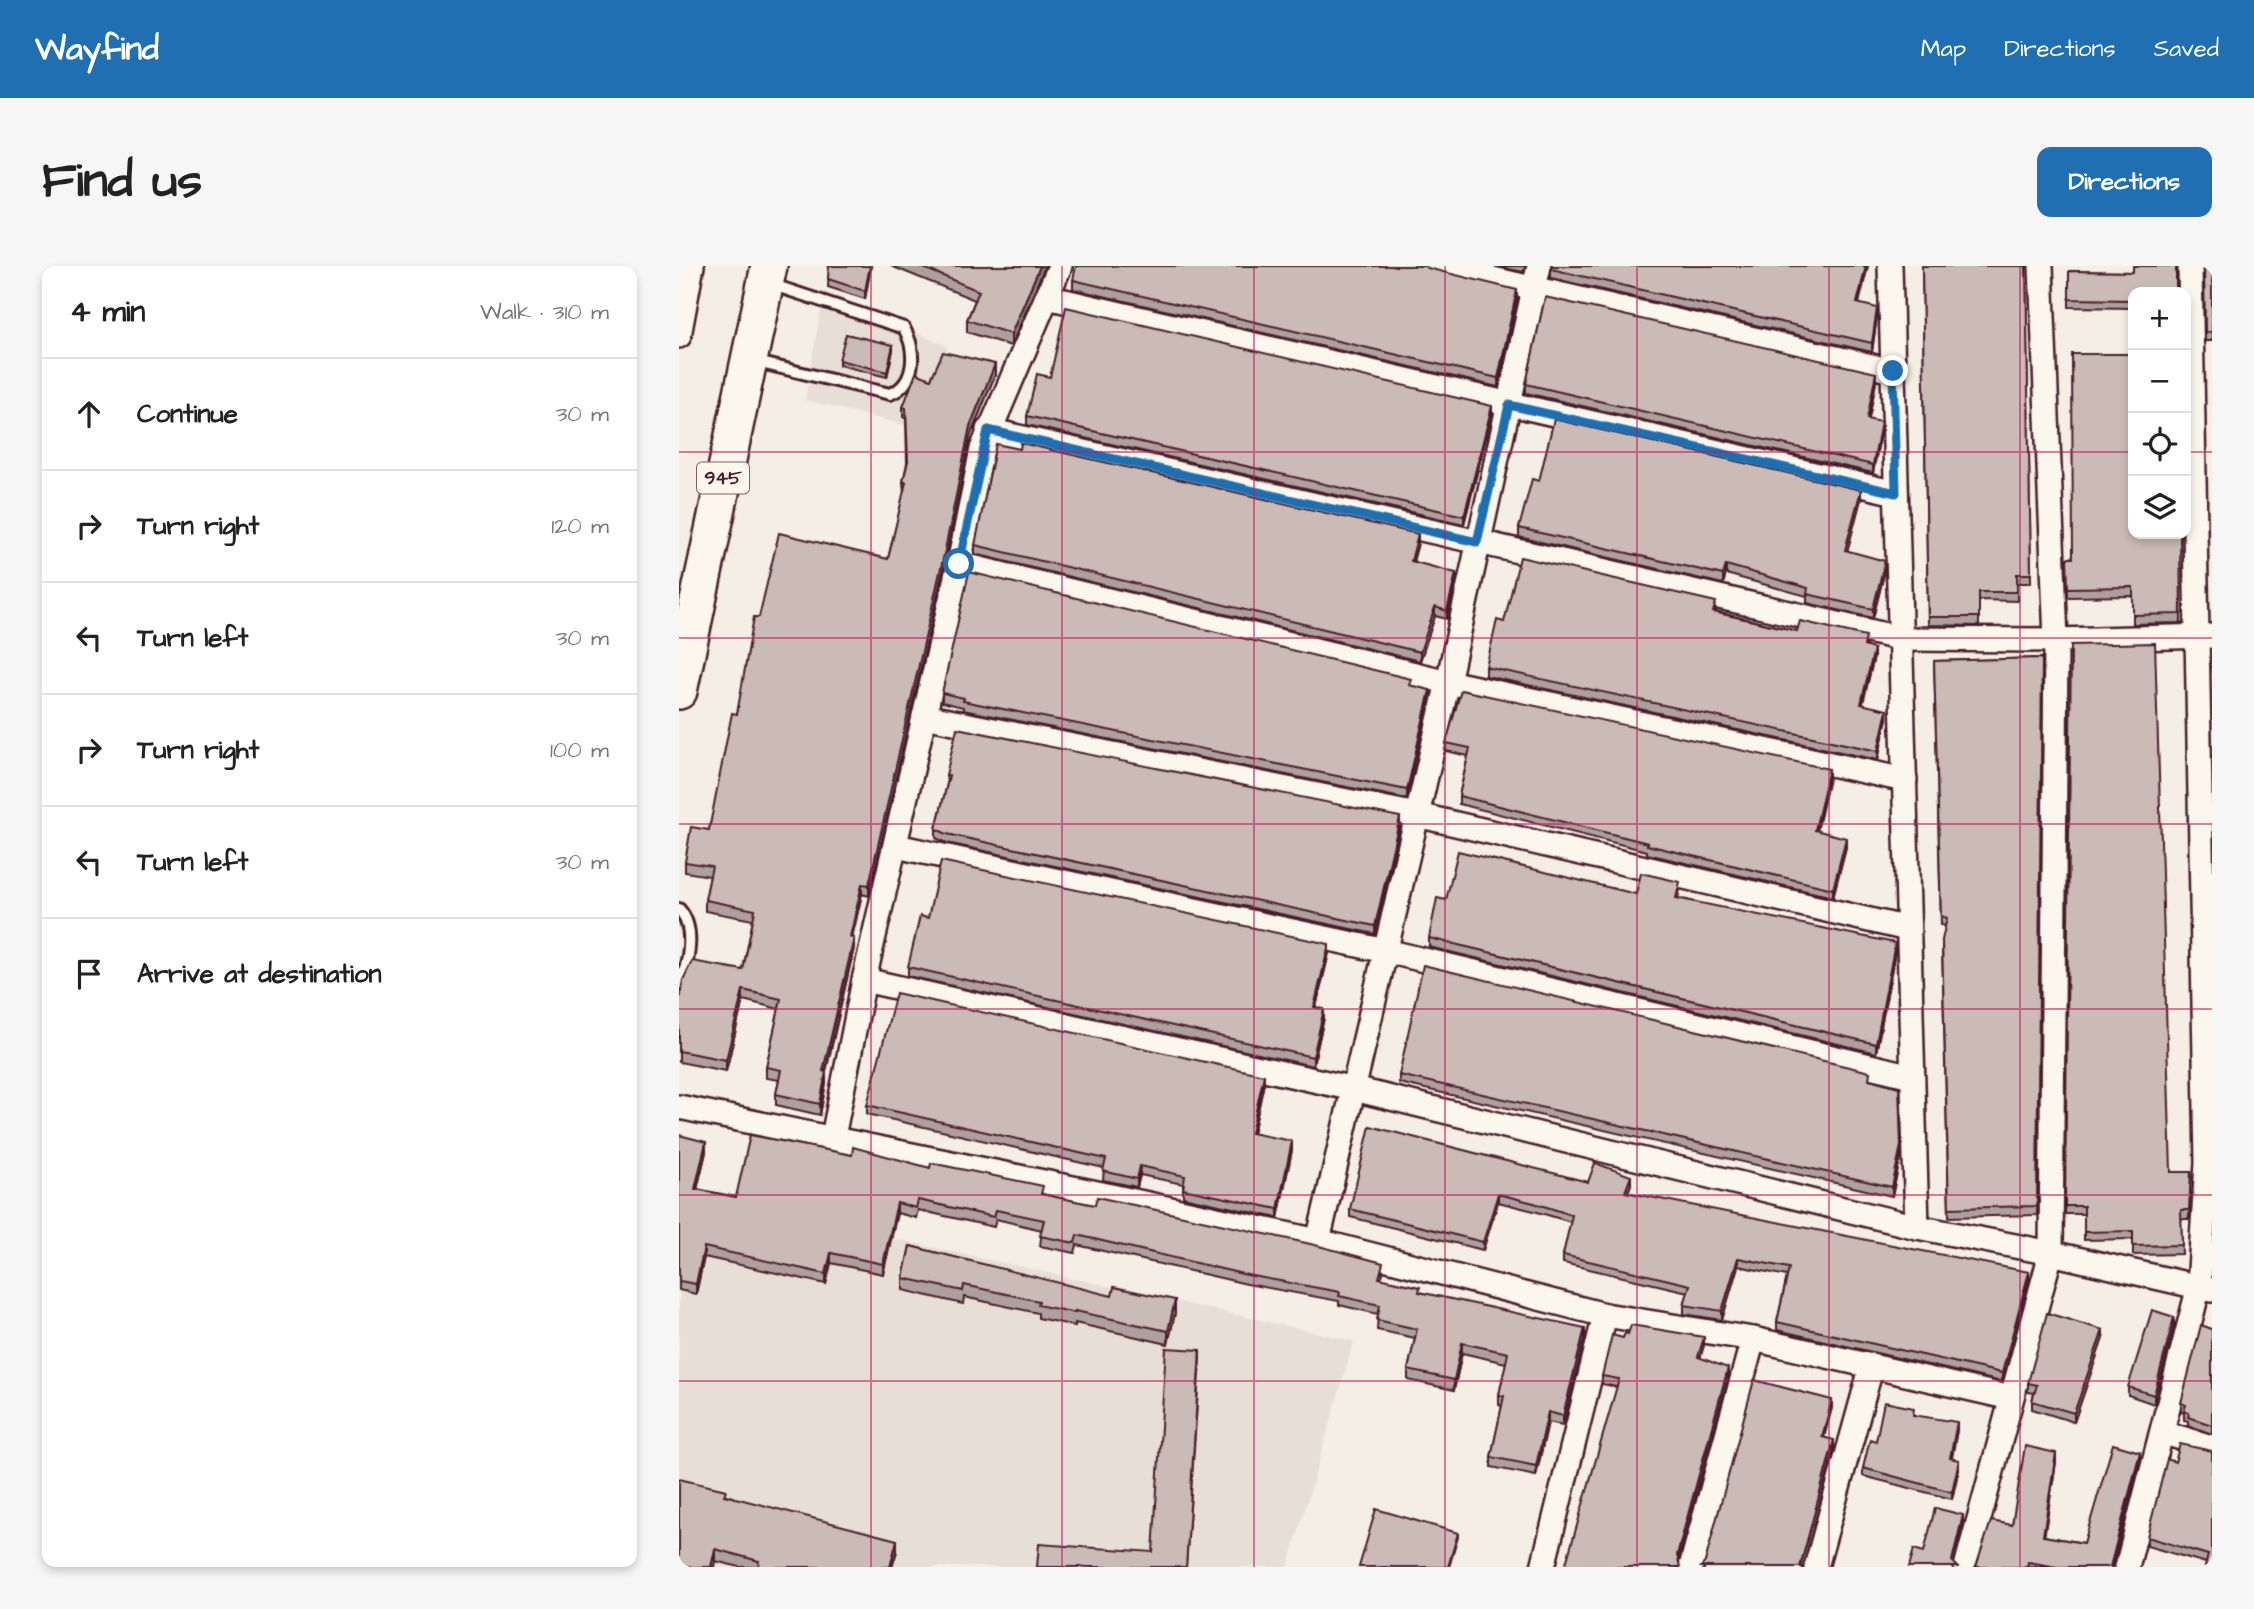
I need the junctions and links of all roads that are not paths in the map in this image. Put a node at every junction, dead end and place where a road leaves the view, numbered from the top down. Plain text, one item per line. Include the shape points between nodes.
1 (692, 266) edge
2 (1060, 266) edge
3 (1436, 266) edge
4 (1539, 266) edge
5 (1890, 266) edge
6 (2041, 266) edge
7 (2190, 266) edge
8 (767, 274) edge
9 (1532, 288) junction
10 (1047, 297) junction
11 (679, 336) edge
12 (747, 359) junction
13 (1893, 371) junction
14 (1509, 405) junction
15 (988, 430) junction
16 (1896, 493) junction
17 (1477, 542) junction
18 (959, 564) junction
19 (2205, 637) edge
20 (1903, 639) junction
21 (2056, 640) junction
22 (1448, 682) junction
23 (679, 691) edge
24 (924, 716) junction
25 (1905, 780) junction
26 (1417, 815) junction
27 (896, 846) junction
28 (679, 909) edge
29 (1907, 929) junction
30 (1386, 951) junction
31 (864, 980) junction
32 (679, 984) edge
33 (1912, 1076) junction
34 (1354, 1089) junction
35 (679, 1107) edge
36 (833, 1137) junction
37 (2209, 1163) edge
38 (1917, 1227) junction
39 (1318, 1241) junction
40 (2051, 1253) junction
41 (2206, 1288) edge
42 (1605, 1315) junction
43 (1753, 1339) junction
44 (1872, 1365) junction
45 (2011, 1398) junction
46 (2164, 1433) junction
47 (2212, 1447) edge
48 (1543, 1567) edge
49 (1691, 1567) edge
50 (1816, 1567) edge
51 (1966, 1567) edge
52 (2127, 1567) edge

1 - 11 street
2 - 10 street
3 - 9 street
4 - 9 street
5 - 13 street
6 - 21 street
7 - 19 street
8 - 12 main road, 945
8 - 12 lane via 904,328 912,342 912,365 890,394
9 - 13 street
9 - 14 street
10 - 14 street
10 - 15 street
12 - 23 main road, 945
13 - 16 street
14 - 16 street
14 - 17 street
15 - 17 street
15 - 18 street
16 - 20 street
17 - 20 street
17 - 22 street
18 - 22 street
18 - 24 street
19 - 21 street
19 - 37 street
20 - 21 street
20 - 25 street
21 - 40 street
22 - 25 street
22 - 26 street
24 - 26 street
24 - 27 street
25 - 29 street
26 - 29 street
26 - 30 street
27 - 30 street
27 - 31 street
28 - 32 lane via 688,926 689,941
29 - 33 street
30 - 33 street
30 - 34 street
31 - 34 street
31 - 36 street
33 - 38 street
34 - 38 street
34 - 39 street
35 - 36 street
36 - 39 street
37 - 41 street
38 - 40 street
39 - 42 street
40 - 41 street
40 - 45 street
41 - 46 street
42 - 43 street
42 - 48 street
43 - 44 street
43 - 49 street
44 - 45 street
44 - 50 street
45 - 51 street
46 - 47 street
46 - 52 street

